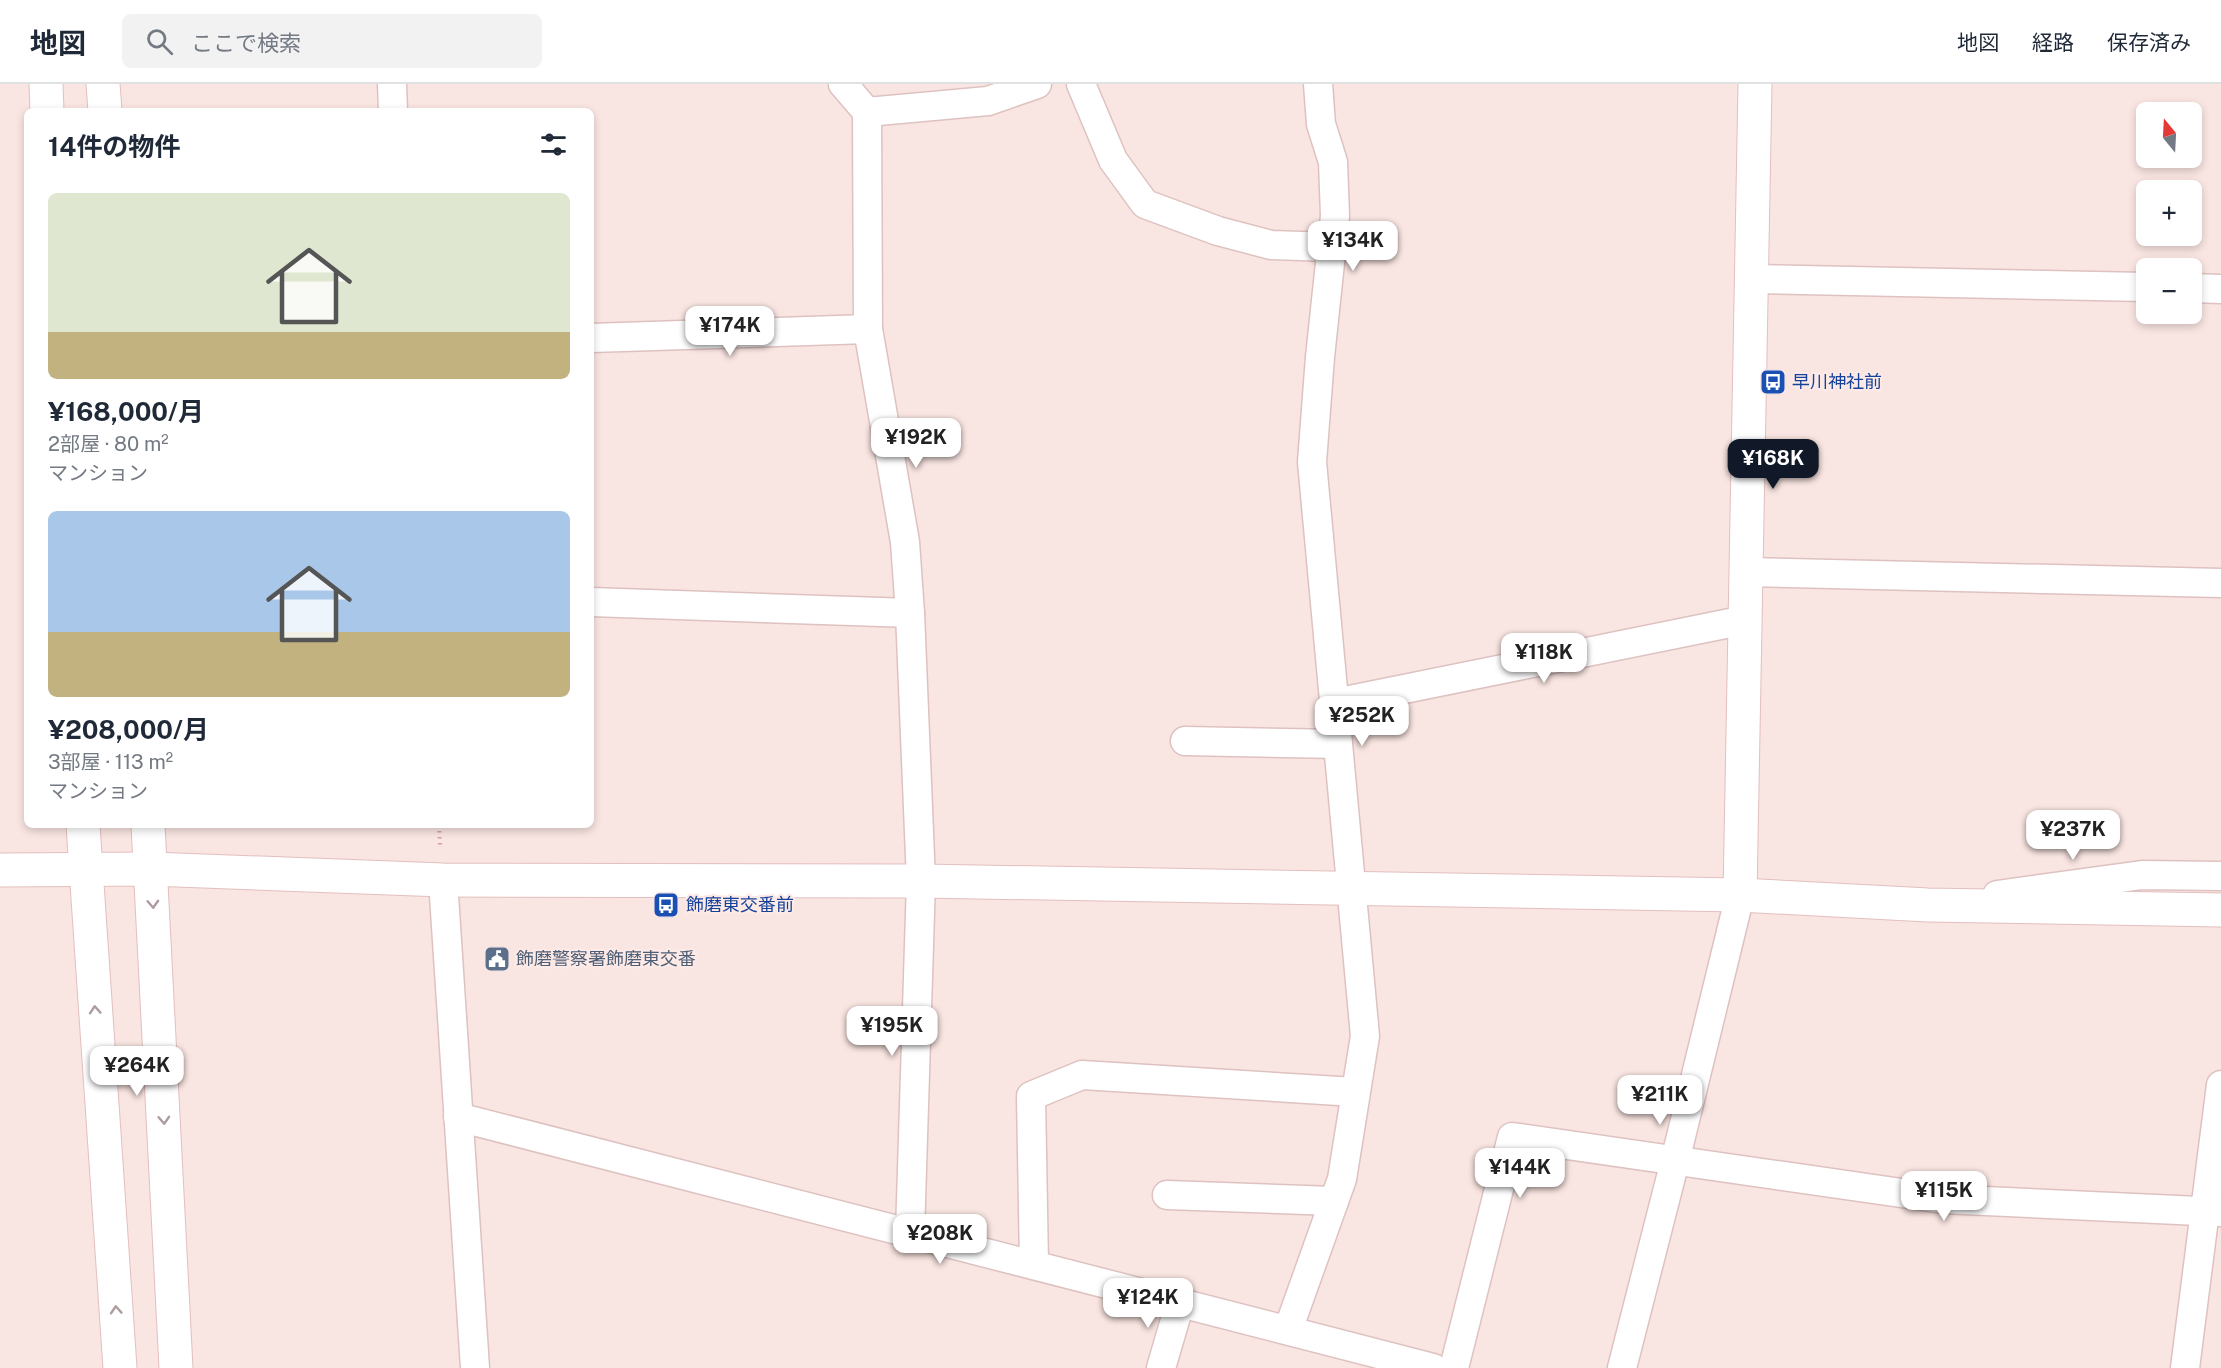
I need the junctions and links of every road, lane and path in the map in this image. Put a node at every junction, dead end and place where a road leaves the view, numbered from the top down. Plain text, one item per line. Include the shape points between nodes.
1 (46, 84) edge
2 (104, 84) edge
3 (392, 84) edge
4 (843, 84) edge
5 (1037, 84) edge
6 (1081, 84) edge
7 (1318, 84) edge
8 (1755, 84) edge
9 (47, 108) edge
10 (105, 108) edge
11 (393, 108) edge
12 (867, 112) junction
13 (1332, 247) junction
14 (1751, 279) junction
15 (2136, 287) edge
16 (2202, 288) edge
17 (2221, 288) edge
18 (868, 329) junction
19 (594, 338) edge
20 (1746, 572) junction
21 (2221, 583) edge
22 (594, 602) edge
23 (910, 613) junction
24 (1744, 620) junction
25 (1335, 703) junction
26 (1185, 741) dead end
27 (1338, 744) junction
28 (83, 828) edge
29 (148, 828) edge
30 (151, 869) junction
31 (0, 870) edge
32 (85, 870) junction
33 (2221, 876) edge
34 (443, 880) junction
35 (921, 881) junction
36 (1352, 889) junction
37 (1740, 895) junction
38 (1928, 905) junction
39 (2221, 910) edge
40 (2221, 1085) edge
41 (1355, 1092) junction
42 (459, 1118) junction
43 (1675, 1161) junction
44 (1167, 1195) dead end
45 (1334, 1201) junction
46 (2212, 1211) edge
47 (910, 1233) junction
48 (1034, 1265) junction
49 (1180, 1303) junction
50 (1288, 1330) junction
51 (179, 1363) edge
52 (120, 1366) edge
53 (479, 1367) edge
54 (1161, 1368) edge
55 (1433, 1368) edge
56 (1454, 1368) edge
57 (1622, 1368) edge
58 (2185, 1368) edge

1 - 9 street
2 - 10 street
3 - 11 street
4 - 12 street
5 - 12 street via 988,101
6 - 13 street via 1113,160 1144,204 1271,245
7 - 13 street via 1321,124 1333,162
8 - 14 street
12 - 18 street
13 - 25 street via 1312,462
14 - 15 street
14 - 20 street
16 - 17 street
18 - 19 street
18 - 23 street via 905,542
20 - 21 street
20 - 24 street
22 - 23 street
23 - 35 street
24 - 25 street
24 - 37 street
25 - 27 street
26 - 27 street
27 - 36 street
28 - 32 street
29 - 30 street
30 - 32 street
30 - 34 street
30 -> 51 street
31 - 32 street
52 -> 32 street
33 - 38 street via 2142,875
34 - 35 street
34 - 42 street
35 - 36 street
35 - 47 street
36 - 37 street
36 - 41 street via 1365,1036
37 - 38 street
37 - 43 street
38 - 39 street
40 - 46 street
41 - 45 street via 1342,1179
41 - 48 street via 1082,1075 1031,1096
42 - 47 street
42 - 53 street
43 - 46 street via 1943,1199
43 - 56 street via 1512,1137
43 - 57 street
44 - 45 street
45 - 50 street
46 - 58 street
47 - 48 street
48 - 49 street
49 - 50 street
49 - 54 street
50 - 55 street

